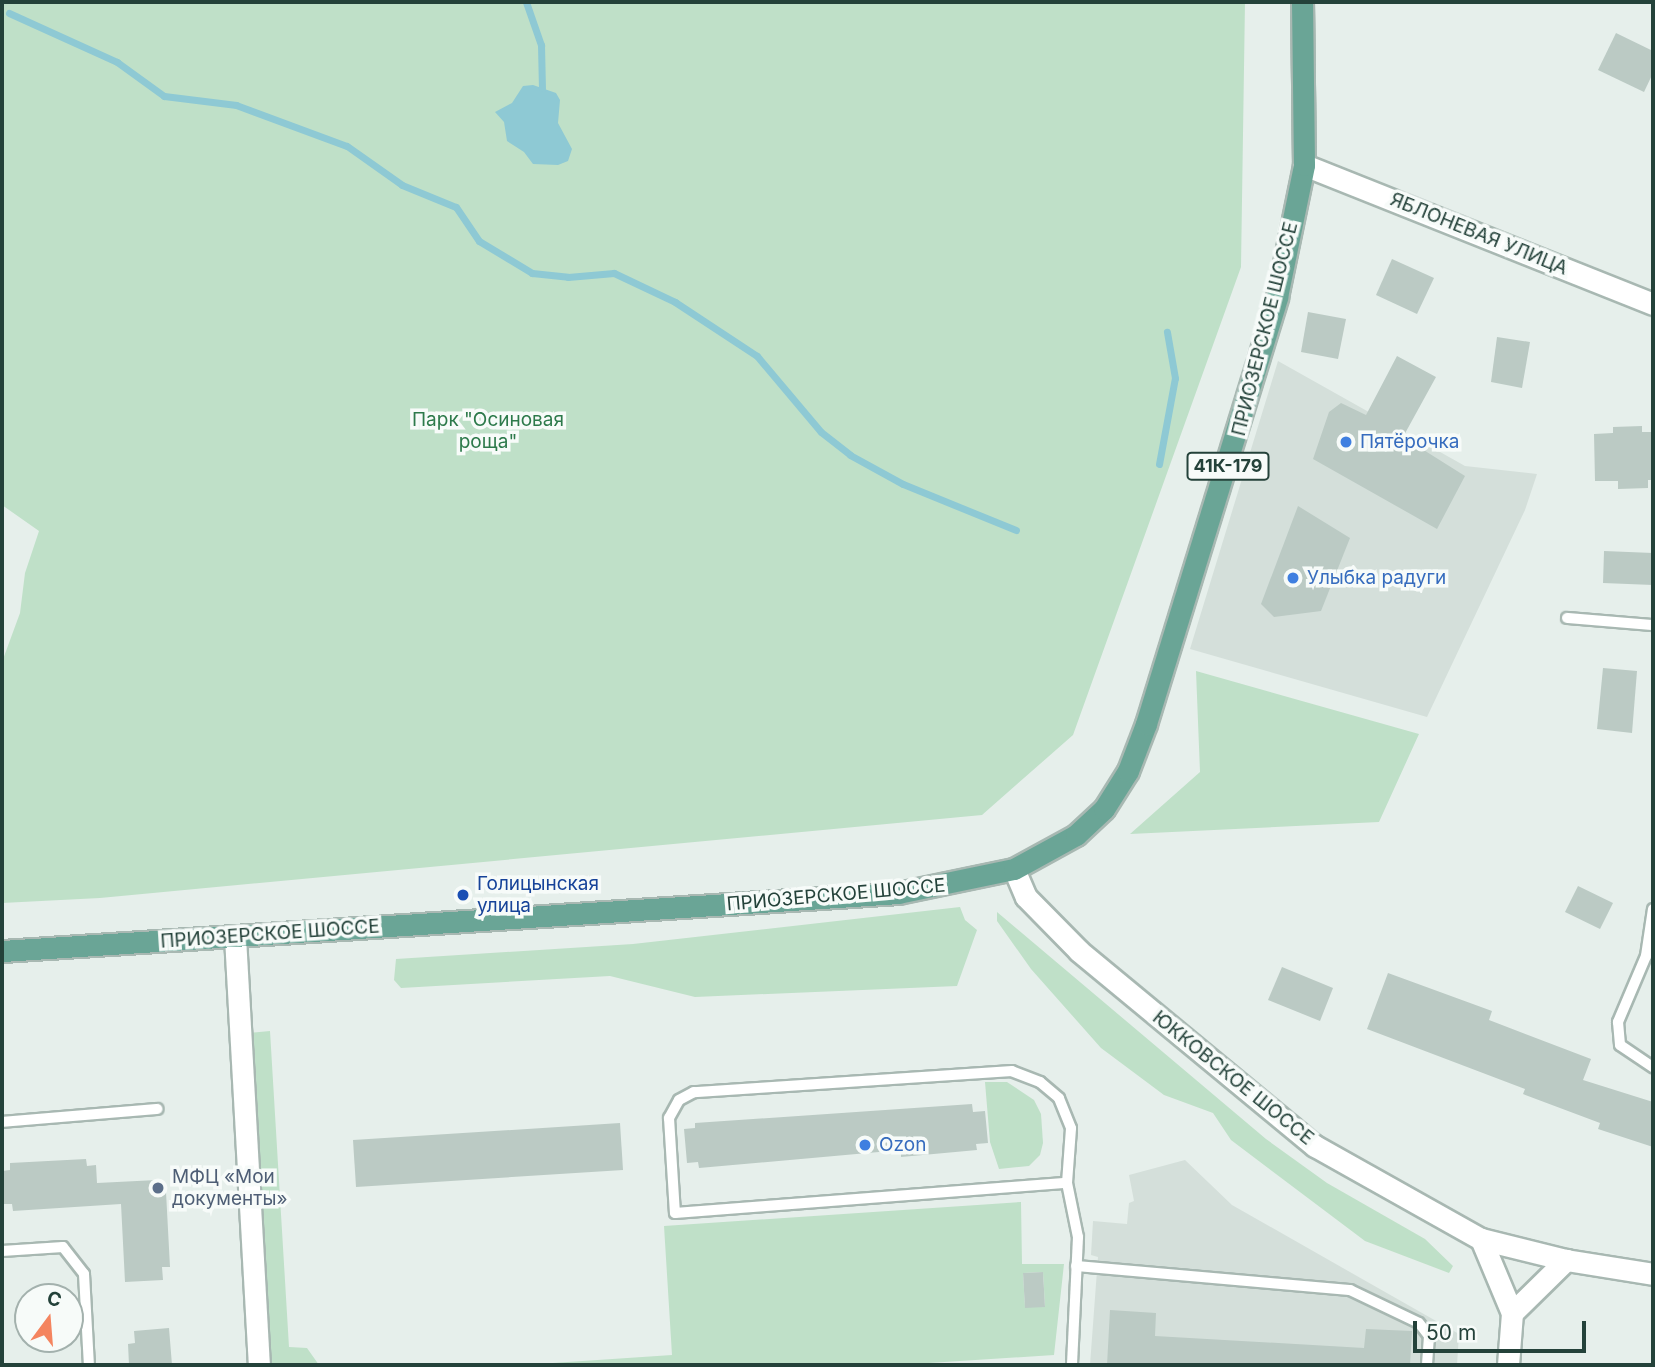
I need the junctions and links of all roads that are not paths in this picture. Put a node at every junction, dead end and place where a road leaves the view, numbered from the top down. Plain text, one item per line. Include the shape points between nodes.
1 (1303, 2) edge
2 (1304, 165) junction
3 (1653, 304) edge
4 (1567, 618) dead end
5 (1653, 625) edge
6 (1014, 869) junction
7 (1653, 909) edge
8 (235, 937) junction
9 (2, 951) edge
10 (1653, 1067) edge
11 (157, 1109) dead end
12 (2, 1122) edge
13 (1067, 1183) junction
14 (1481, 1239) junction
15 (2, 1251) edge
16 (1566, 1260) junction
17 (1076, 1266) junction
18 (1653, 1274) edge
19 (1512, 1313) junction
20 (89, 1365) edge
21 (259, 1365) edge
22 (1072, 1365) edge
23 (1427, 1365) edge
24 (1508, 1365) edge

1 - 2 main road, ПРИОЗЕРСКОЕ ШОССЕ / 41К-179
2 - 3 street, ЯБЛОНЕВАЯ УЛИЦА
2 - 6 main road, ПРИОЗЕРСКОЕ ШОССЕ / 41К-179 via 1277,297 1232,454 1128,771 1104,809 1076,835
4 - 5 lane
6 - 8 main road, ПРИОЗЕРСКОЕ ШОССЕ via 898,893
6 - 14 street, ЮККОВСКОЕ ШОССЕ via 1026,897 1046,920 1289,1127
7 - 10 lane via 1646,956 1618,1022 1620,1045
8 - 9 main road, ПРИОЗЕРСКОЕ ШОССЕ
8 - 21 street
11 - 12 lane
13 - 13 lane via 1071,1128 1059,1098 1040,1082 1012,1071 694,1092 679,1100 669,1118 675,1213
13 - 17 lane via 1077,1218
14 - 16 street, ЮККОВСКОЕ ШОССЕ
14 - 19 street
15 - 20 lane via 63,1247 84,1274
16 - 18 street, ЮККОВСКОЕ ШОССЕ
16 - 19 street
17 - 22 lane
17 - 23 lane via 1350,1290 1419,1323 1429,1336
19 - 24 street

